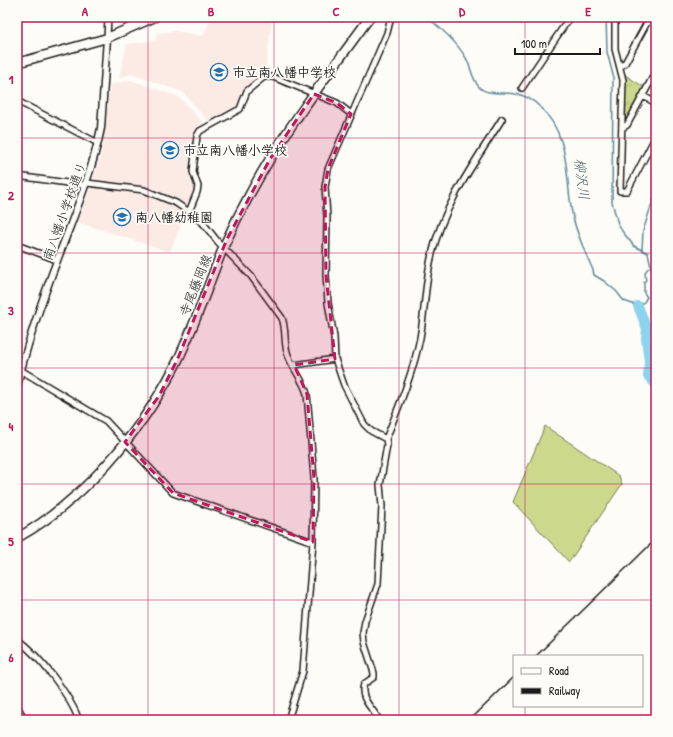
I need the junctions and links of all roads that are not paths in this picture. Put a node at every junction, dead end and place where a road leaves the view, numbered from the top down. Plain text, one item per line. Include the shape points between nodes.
1 (108, 17) edge
2 (155, 17) edge
3 (370, 17) edge
4 (391, 17) edge
5 (570, 17) edge
6 (615, 17) edge
7 (650, 17) edge
8 (107, 38) junction
9 (17, 63) edge
10 (620, 67) junction
11 (656, 71) edge
12 (522, 88) dead end
13 (314, 94) junction
14 (643, 96) junction
15 (17, 102) edge
16 (656, 103) edge
17 (351, 114) junction
18 (502, 119) dead end
19 (622, 128) junction
20 (656, 136) edge
21 (98, 143) junction
22 (17, 176) edge
23 (87, 183) junction
24 (189, 212) junction
25 (17, 245) edge
26 (223, 248) junction
27 (57, 260) junction
28 (335, 359) junction
29 (294, 365) junction
30 (19, 369) edge
31 (17, 386) edge
32 (386, 439) junction
33 (125, 442) junction
34 (17, 538) edge
35 (313, 542) junction
36 (17, 639) edge
37 (17, 706) edge
38 (25, 720) edge
39 (79, 720) edge
40 (288, 720) edge
41 (379, 720) edge

1 - 8 street
2 - 8 main road
3 - 13 main road, 寺尾藤岡線
4 - 17 street via 387,33
5 - 12 street
6 - 10 street via 615,49
7 - 10 street via 625,63
8 - 9 main road
8 - 21 street, 南八幡小学校通り
10 - 19 street via 623,80
11 - 14 street
13 - 17 street via 337,103
13 - 24 street via 273,77 264,77 247,91 240,109 200,131 197,136 193,172 198,192
13 - 26 main road, 寺尾藤岡線 via 270,159
14 - 16 street
14 - 19 street via 628,125
15 - 21 street
17 - 28 street via 328,169 325,187 326,274
18 - 32 street via 459,188 437,238 411,375
19 - 20 street via 620,191 623,192 627,191
21 - 23 street, 南八幡小学校通り
22 - 23 street via 82,185
23 - 24 street via 144,190 176,203
23 - 27 street, 南八幡小学校通り
24 - 26 street via 203,223
25 - 27 street
26 - 29 street via 251,276 282,318 286,351
26 - 33 main road, 寺尾藤岡線 via 174,367 159,396
27 - 30 street, 南八幡小学校通り
28 - 29 street
28 - 32 street via 344,385 364,424 370,431
29 - 35 street via 304,385 310,418 315,510
30 - 31 street, 南八幡小学校通り
30 - 33 street via 106,421
32 - 41 street via 379,495 382,506 378,584 363,632 374,677 364,684 362,691
33 - 34 main road, 寺尾藤岡線 via 82,488 52,514
33 - 35 street via 173,493
35 - 40 street via 303,671
36 - 39 street via 65,692
37 - 38 street

